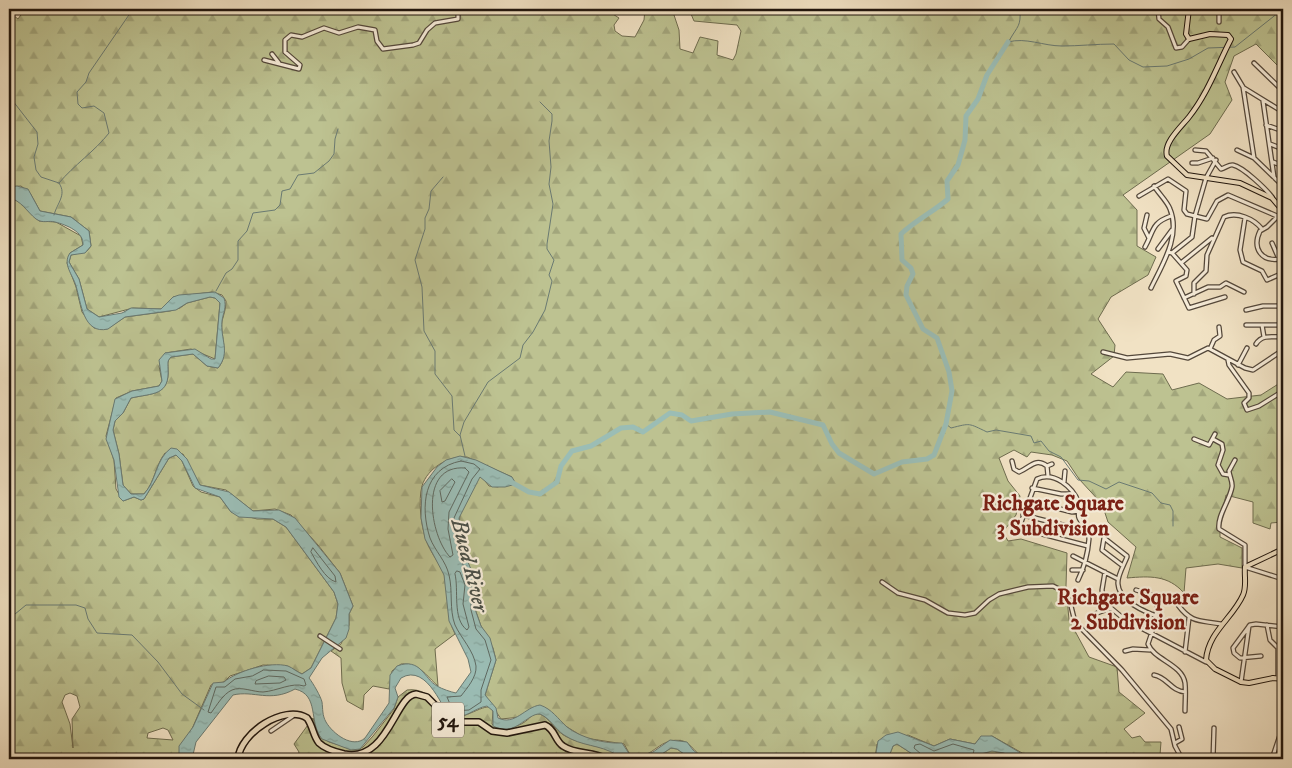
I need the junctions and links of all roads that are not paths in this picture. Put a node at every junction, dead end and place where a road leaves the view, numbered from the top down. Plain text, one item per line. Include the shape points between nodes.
1 (458, 9) edge
2 (1158, 9) edge
3 (1190, 9) edge
4 (1219, 9) edge
5 (1219, 22) dead end
6 (1189, 39) junction
7 (272, 54) dead end
8 (264, 60) dead end
9 (280, 63) junction
10 (1254, 63) dead end
11 (1234, 72) dead end
12 (1243, 87) junction
13 (1283, 93) edge
14 (1263, 101) junction
15 (1282, 111) edge
16 (1265, 124) junction
17 (1283, 131) edge
18 (1270, 144) junction
19 (1283, 149) edge
20 (1195, 150) dead end
21 (1237, 150) dead end
22 (1254, 158) junction
23 (1214, 159) junction
24 (1272, 161) junction
25 (1192, 163) dead end
26 (1283, 166) edge
27 (1274, 177) junction
28 (1206, 178) junction
29 (1154, 186) junction
30 (1283, 186) edge
31 (1139, 196) dead end
32 (1272, 198) junction
33 (1283, 211) edge
34 (1147, 215) dead end
35 (1171, 216) junction
36 (1195, 216) junction
37 (1277, 216) junction
38 (1245, 218) junction
39 (1262, 229) junction
40 (1172, 230) junction
41 (1215, 236) junction
42 (1149, 239) junction
43 (1272, 243) dead end
44 (1145, 247) dead end
45 (1158, 249) dead end
46 (1170, 252) junction
47 (1280, 259) junction
48 (1182, 263) junction
49 (1283, 268) edge
50 (1283, 273) edge
51 (1151, 288) dead end
52 (1244, 292) dead end
53 (1194, 294) junction
54 (1225, 297) dead end
55 (1184, 298) junction
56 (1283, 306) edge
57 (1246, 310) dead end
58 (1246, 325) dead end
59 (1262, 325) junction
60 (1219, 327) dead end
61 (1283, 329) edge
62 (1264, 337) junction
63 (1283, 337) edge
64 (1256, 344) dead end
65 (1247, 348) dead end
66 (1210, 349) junction
67 (1283, 350) edge
68 (1103, 352) dead end
69 (1228, 360) junction
70 (1237, 365) junction
71 (1232, 370) junction
72 (1283, 391) edge
73 (1215, 434) dead end
74 (1194, 439) dead end
75 (1213, 439) junction
76 (1235, 460) dead end
77 (1012, 461) dead end
78 (1052, 464) dead end
79 (1047, 466) junction
80 (1065, 471) dead end
81 (1229, 475) junction
82 (1048, 476) junction
83 (1064, 482) junction
84 (1032, 488) junction
85 (1072, 494) junction
86 (1028, 501) junction
87 (1079, 511) junction
88 (1023, 514) junction
89 (1086, 527) junction
90 (1088, 546) junction
91 (1283, 549) edge
92 (1073, 556) dead end
93 (1085, 561) junction
94 (1123, 566) junction
95 (1245, 567) junction
96 (1072, 570) dead end
97 (1083, 570) junction
98 (1106, 572) junction
99 (1118, 579) junction
100 (1078, 580) dead end
101 (1283, 580) edge
102 (882, 582) dead end
103 (1136, 590) dead end
104 (1181, 597) dead end
105 (1111, 608) junction
106 (1097, 612) dead end
107 (1156, 616) junction
108 (1189, 618) junction
109 (1127, 622) junction
110 (1221, 624) junction
111 (1250, 625) junction
112 (1267, 625) junction
113 (1116, 627) dead end
114 (1283, 627) edge
115 (1151, 634) junction
116 (320, 636) dead end
117 (1283, 647) edge
118 (340, 648) dead end
119 (1278, 648) junction
120 (1150, 650) junction
121 (1125, 651) dead end
122 (1186, 652) junction
123 (1261, 656) dead end
124 (1245, 658) junction
125 (1206, 662) junction
126 (1154, 675) dead end
127 (1278, 678) junction
128 (1283, 679) edge
129 (1241, 682) junction
130 (1185, 692) junction
131 (1184, 710) dead end
132 (298, 714) junction
133 (1179, 726) dead end
134 (1214, 728) dead end
135 (1283, 729) edge
136 (271, 730) dead end
137 (1174, 744) junction
138 (1283, 754) edge
139 (238, 759) edge
140 (606, 759) edge
141 (1182, 759) edge
142 (1213, 759) edge
143 (1272, 759) edge
144 (1280, 759) edge

1 - 9 street via 458,19 435,24 419,43 394,49 383,49 372,28 358,27 339,33 324,28 302,37 291,35 285,40 286,52 300,67
2 - 6 street via 1159,19 1168,27 1176,48 1182,47
3 - 6 main road via 1186,34
4 - 5 street
6 - 28 main road via 1210,34 1231,37 1205,94 1171,140 1166,153 1187,175
7 - 9 street
8 - 9 street
10 - 13 street
11 - 12 street
12 - 14 street
12 - 22 street
13 - 15 street
14 - 15 street
14 - 16 street
16 - 17 street
16 - 18 street
18 - 19 street
18 - 24 street
20 - 23 street via 1206,151
21 - 22 street
22 - 27 street
23 - 25 street
23 - 28 street
23 - 32 street via 1222,169 1235,166
24 - 26 street
24 - 27 street
27 - 30 street
28 - 32 main road via 1236,182
28 - 36 street
29 - 31 street
29 - 35 street
29 - 36 street via 1162,180 1171,179 1187,194 1185,212
32 - 33 main road
33 - 37 street
34 - 42 street via 1144,228
35 - 40 street
35 - 42 street via 1153,227
36 - 37 street via 1207,219 1217,201 1228,195
36 - 46 street via 1192,237
37 - 39 street
38 - 39 street via 1254,220
38 - 41 street via 1226,215
38 - 50 street via 1240,250 1243,262 1262,271 1268,280
39 - 47 street via 1257,237 1259,253 1268,260
40 - 45 street
40 - 46 street
41 - 48 street
41 - 53 street via 1206,258 1206,271 1194,283
42 - 44 street
43 - 47 street
46 - 48 street
46 - 51 street
47 - 49 street
48 - 55 street via 1188,274 1176,281
52 - 53 street via 1226,283
53 - 55 street
54 - 55 street via 1217,301 1208,300 1192,308
56 - 57 street
58 - 59 street
59 - 61 street via 1281,325
59 - 62 street
60 - 66 street via 1220,336
62 - 63 street
62 - 64 street
65 - 70 street
66 - 68 street via 1188,358 1170,354 1127,358
66 - 69 street
67 - 70 street via 1253,370
69 - 70 street
69 - 71 street
70 - 71 street
71 - 72 street via 1249,393 1244,403 1247,410
73 - 75 street
74 - 75 street via 1208,445
75 - 81 street via 1222,444 1224,450 1218,465 1223,474
76 - 81 street
77 - 79 street via 1012,466 1019,472 1035,462
78 - 79 street
79 - 82 street
80 - 83 street
81 - 95 street via 1232,487 1218,528 1245,545
82 - 83 street
82 - 84 street via 1037,479
83 - 85 street
84 - 85 street
84 - 86 street
85 - 87 street via 1079,504
86 - 87 street
86 - 88 street
87 - 89 street via 1079,518
88 - 89 street via 1075,528
88 - 90 street via 1019,528
89 - 90 street
90 - 93 street
91 - 95 main road
92 - 93 street
93 - 97 street
93 - 98 street
94 - 94 street via 1102,550 1104,538 1126,554
94 - 99 street
95 - 101 street
95 - 110 main road via 1243,595
96 - 97 street
97 - 100 street
98 - 99 street
98 - 105 street via 1102,590
99 - 107 street via 1119,588 1135,607
102 - 137 street via 898,593 960,615 976,613 999,594 1044,585 1061,589 1068,594 1078,625 1167,723
103 - 107 street via 1157,598
104 - 108 street via 1178,605
105 - 106 street
105 - 109 street
107 - 115 street
108 - 110 street
108 - 122 street
109 - 113 street
109 - 115 street
110 - 125 main road via 1208,648
111 - 112 street
111 - 124 street
111 - 124 street via 1233,649 1239,657
112 - 114 street
112 - 119 street via 1270,640
115 - 120 street via 1148,641
115 - 122 street
116 - 118 street
117 - 119 street
119 - 127 street
120 - 121 street
120 - 130 street via 1184,679
122 - 125 street
123 - 124 street
124 - 129 street
125 - 129 main road
126 - 130 street via 1162,677 1176,690
127 - 128 main road
127 - 129 main road
130 - 131 street
132 - 136 street
132 - 139 highway via 287,715 253,731 244,740
132 - 140 highway, 54 via 307,718 323,746 358,755 374,746 408,697 418,694 427,698 454,723 478,722 492,731 507,734 545,725 553,730 563,746
133 - 137 street via 1182,739
134 - 142 street
135 - 143 street
137 - 141 street
138 - 144 street

